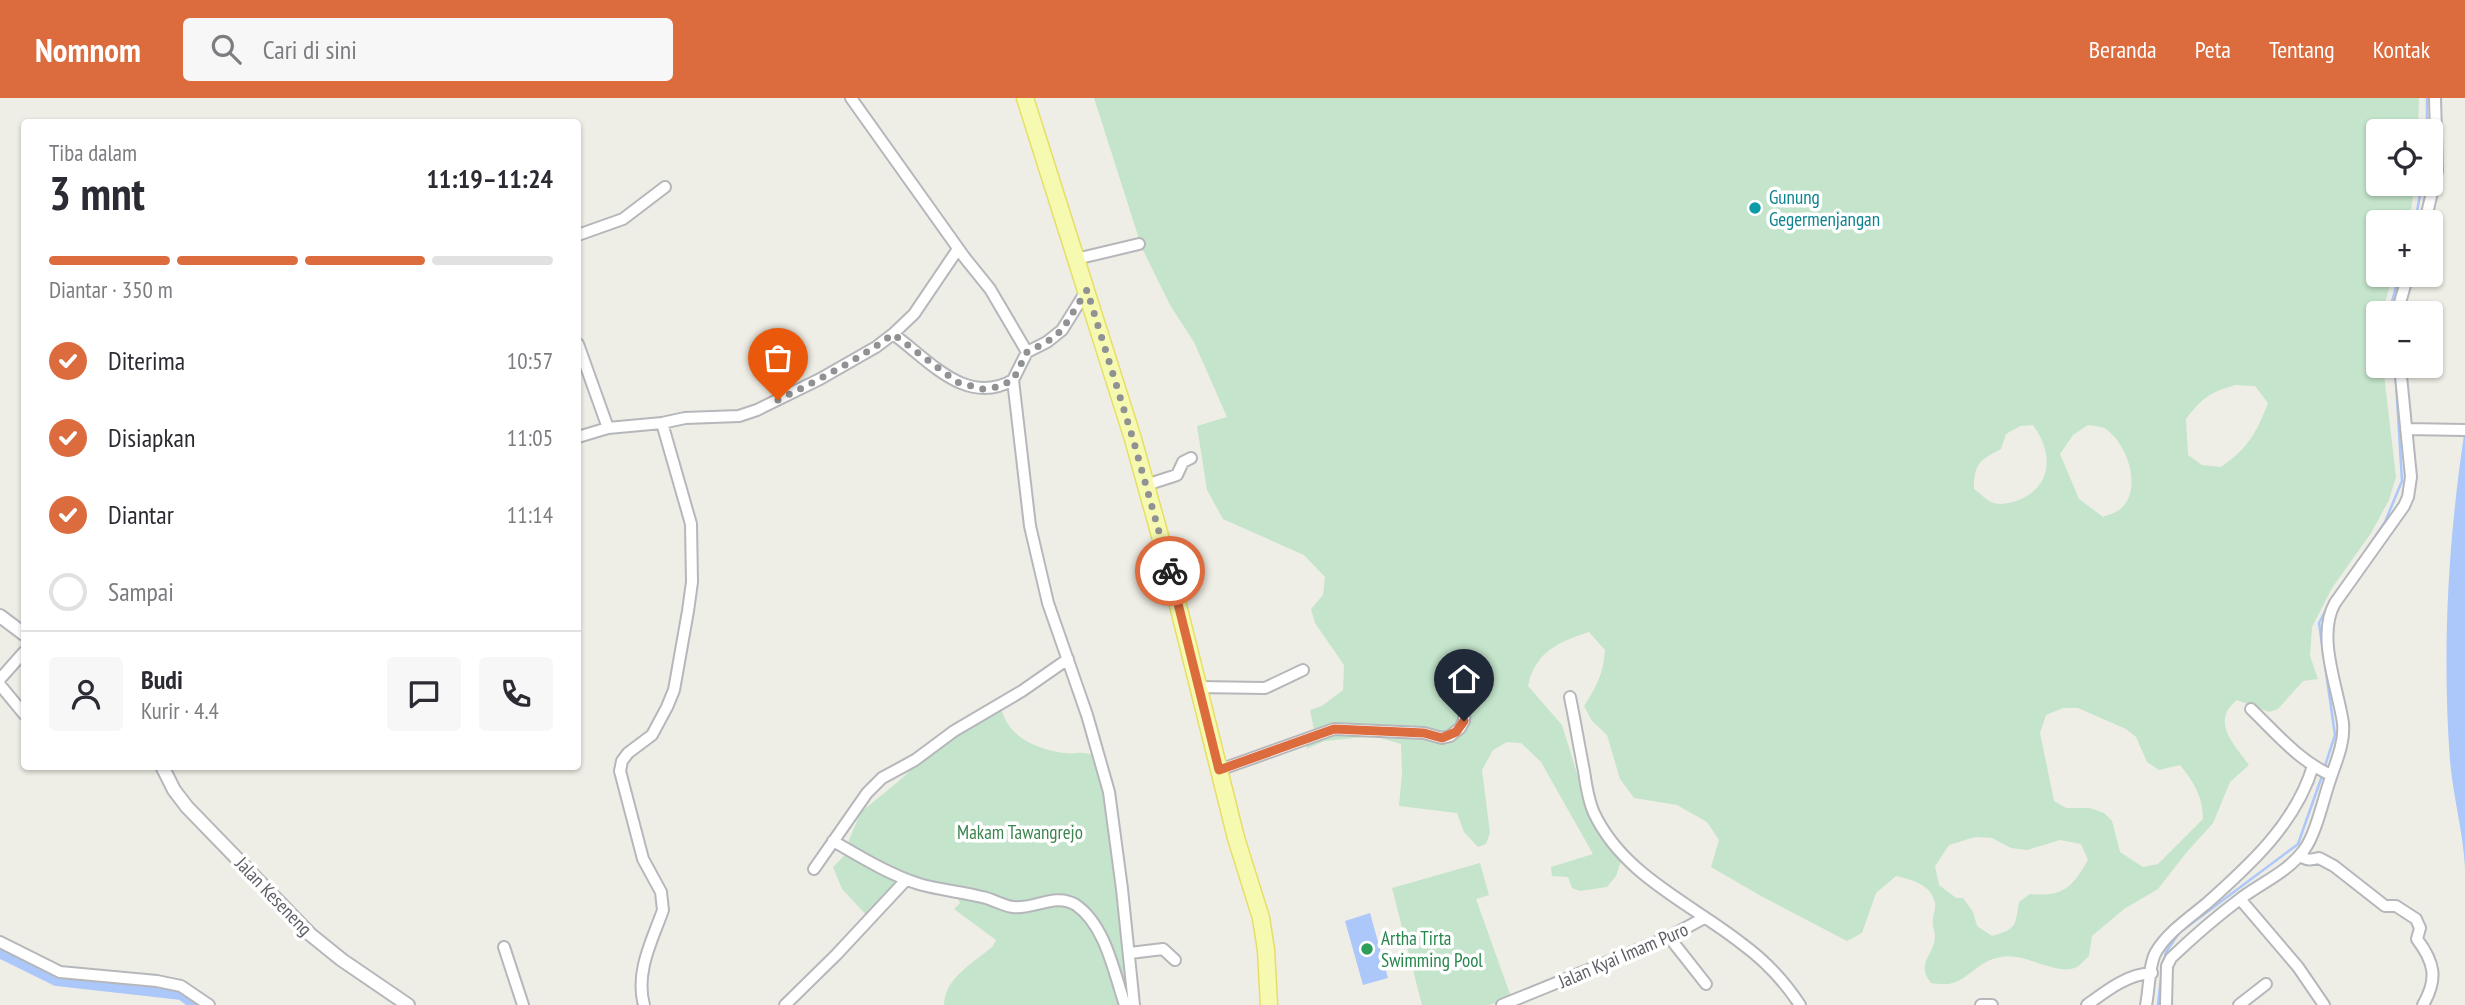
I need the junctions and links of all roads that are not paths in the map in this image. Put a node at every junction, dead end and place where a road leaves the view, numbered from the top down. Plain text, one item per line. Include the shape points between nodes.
1 (851, 98) edge
2 (1025, 98) edge
3 (2435, 98) edge
4 (665, 187) dead end
5 (2428, 210) edge
6 (581, 234) edge
7 (1139, 244) dead end
8 (958, 249) junction
9 (1076, 259) junction
10 (1087, 290) junction
11 (893, 334) junction
12 (1027, 352) junction
13 (581, 353) edge
14 (2401, 378) edge
15 (1013, 380) junction
16 (662, 423) junction
17 (608, 428) junction
18 (2406, 429) junction
19 (2459, 430) edge
20 (581, 436) edge
21 (1191, 458) dead end
22 (1146, 485) junction
23 (0, 616) edge
24 (21, 632) edge
25 (21, 655) edge
26 (1068, 659) junction
27 (1460, 668) dead end
28 (1303, 670) dead end
29 (0, 679) edge
30 (0, 685) edge
31 (1197, 687) junction
32 (1570, 697) dead end
33 (2251, 709) dead end
34 (21, 710) edge
35 (2315, 767) junction
36 (164, 770) edge
37 (1219, 770) junction
38 (2330, 774) junction
39 (833, 841) junction
40 (2300, 855) junction
41 (814, 869) dead end
42 (906, 880) junction
43 (2240, 899) junction
44 (1704, 918) junction
45 (1669, 937) junction
46 (0, 942) edge
47 (504, 947) dead end
48 (1130, 953) junction
49 (1175, 960) dead end
50 (2152, 973) junction
51 (1706, 984) dead end
52 (2266, 984) dead end
53 (209, 1005) edge
54 (408, 1005) edge
55 (523, 1005) edge
56 (644, 1005) edge
57 (785, 1005) edge
58 (1125, 1005) edge
59 (1134, 1005) edge
60 (1269, 1005) edge
61 (1502, 1005) edge
62 (1800, 1005) edge
63 (1981, 1005) edge
64 (1992, 1005) edge
65 (2087, 1005) edge
66 (2147, 1005) edge
67 (2166, 1005) edge
68 (2239, 1005) edge
69 (2324, 1005) edge
70 (2423, 1005) edge

1 - 8 street
2 - 9 main road
3 - 5 street via 2437,171
4 - 6 street via 623,219
7 - 9 street
8 - 11 street via 914,314
8 - 12 street via 990,289
9 - 10 main road
10 - 12 street via 1062,330
10 - 22 main road
11 - 15 street via 964,386 983,389
11 - 16 street via 820,379 757,410 739,416
12 - 15 street
13 - 17 street
14 - 18 street
15 - 26 street via 1032,543
16 - 17 street
16 - 56 street via 691,524 692,582 674,690 652,735 628,753 620,771 643,859 663,901 642,969
17 - 20 street
18 - 19 street
18 - 38 street via 2411,477 2404,506 2329,615 2330,662 2343,729
21 - 22 street via 1177,475
22 - 31 main road
23 - 24 street
25 - 29 street
26 - 39 street via 882,778
26 - 48 street via 1109,792
27 - 37 street via 1464,721 1450,736 1334,729
28 - 31 street via 1265,688
30 - 34 street
31 - 37 main road
32 - 44 street via 1589,799 1602,827 1630,862
33 - 35 street
35 - 38 street
35 - 50 street via 2300,800 2269,843 2161,946
36 - 54 street, Jalan Keseneng via 187,807 311,935
37 - 60 main road via 1261,918
38 - 40 street
39 - 41 street
39 - 42 street
40 - 43 street
40 - 70 street via 2334,866 2385,906 2396,906 2416,919 2420,928 2417,939 2434,973
42 - 57 street
42 - 58 street via 1012,907 1051,900 1073,903 1099,933
43 - 67 street via 2171,958
43 - 69 street
44 - 45 street, Jalan Kyai Imam Puro
44 - 62 street via 1742,943 1784,981
45 - 51 street
45 - 61 street, Jalan Kyai Imam Puro
46 - 53 street via 61,972 181,986
47 - 55 street
48 - 49 street via 1163,949
48 - 59 street
50 - 65 street via 2133,976
50 - 66 street
52 - 68 street
63 - 64 street

